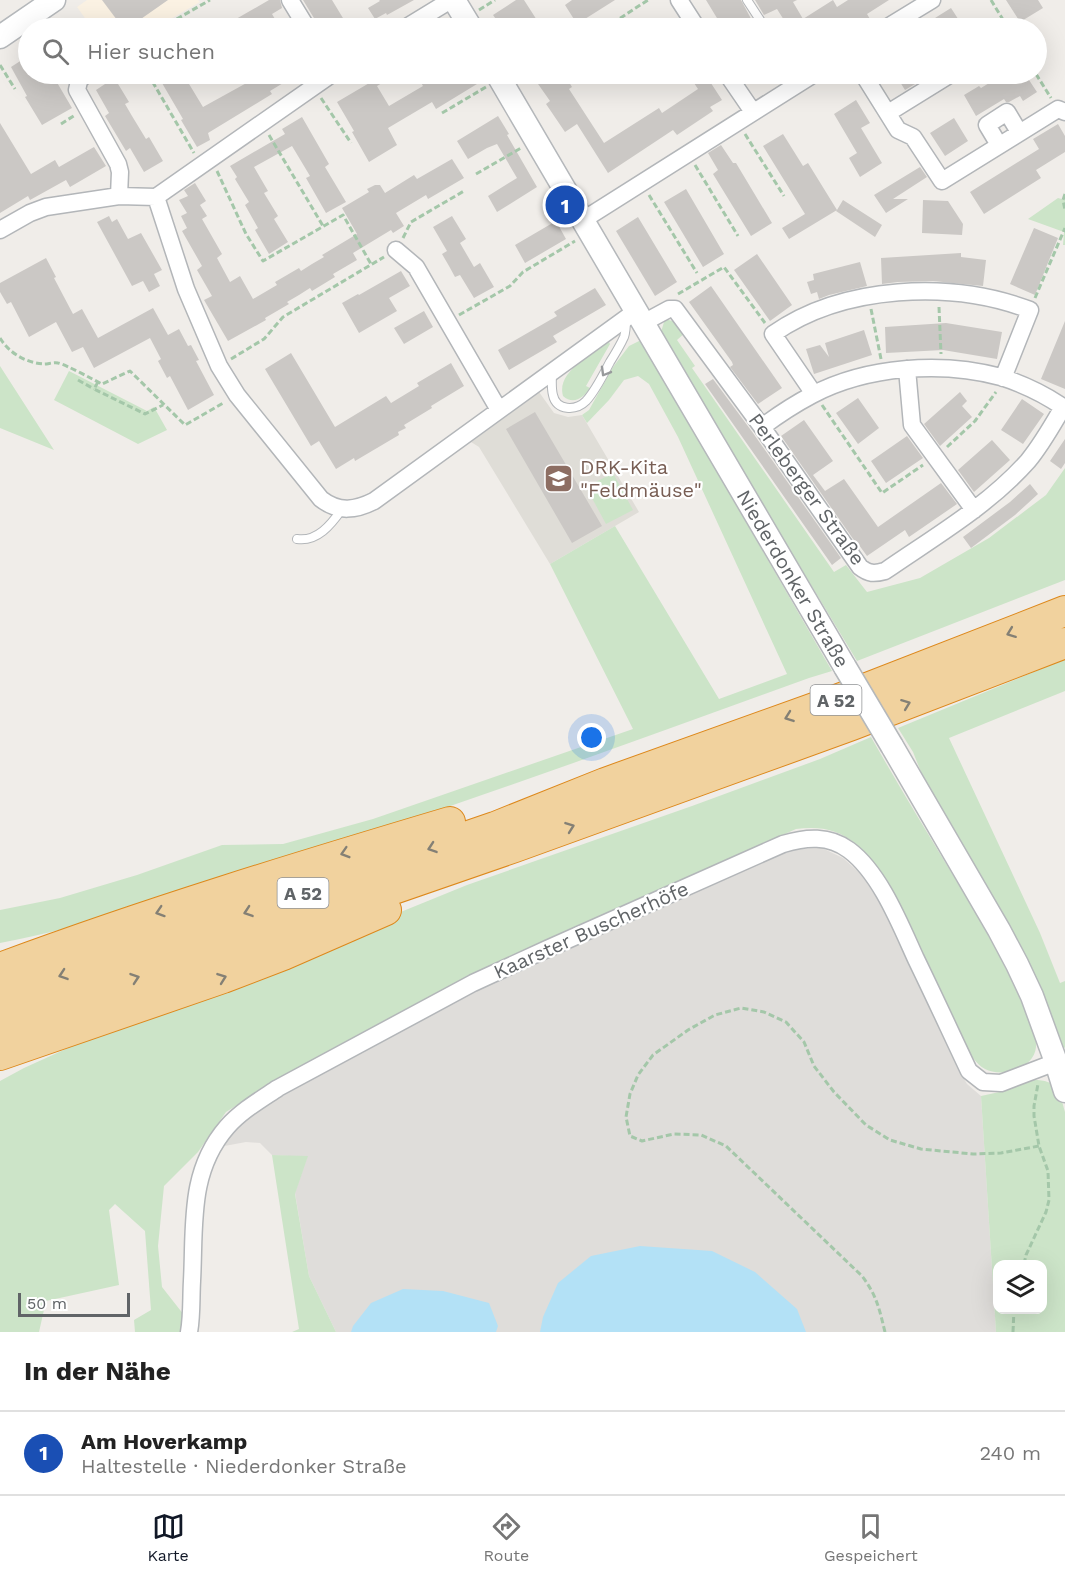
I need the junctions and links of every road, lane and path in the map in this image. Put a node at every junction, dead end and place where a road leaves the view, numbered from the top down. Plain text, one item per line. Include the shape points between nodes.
1 (54, 0) edge
2 (210, 0) edge
3 (290, 0) edge
4 (453, 0) edge
5 (648, 0) edge
6 (747, 0) edge
7 (932, 0) edge
8 (991, 0) edge
9 (682, 1) edge
10 (28, 18) edge
11 (178, 18) edge
12 (301, 18) edge
13 (422, 18) edge
14 (465, 18) edge
15 (620, 18) edge
16 (692, 18) edge
17 (759, 18) edge
18 (902, 18) edge
19 (1002, 18) edge
20 (18, 25) edge
21 (0, 37) edge
22 (0, 64) edge
23 (78, 84) edge
24 (155, 84) edge
25 (317, 84) edge
26 (486, 84) edge
27 (503, 84) edge
28 (734, 84) edge
29 (798, 84) edge
30 (869, 84) edge
31 (935, 84) edge
32 (1043, 84) edge
33 (314, 86) junction
34 (15, 89) dead end
35 (1061, 111) edge
36 (753, 112) junction
37 (442, 113) dead end
38 (888, 113) junction
39 (738, 122) junction
40 (261, 123) junction
41 (1019, 132) junction
42 (536, 140) junction
43 (351, 143) dead end
44 (999, 145) junction
45 (688, 154) junction
46 (206, 162) junction
47 (476, 174) dead end
48 (642, 183) junction
49 (464, 191) dead end
50 (1065, 194) edge
51 (119, 196) junction
52 (784, 196) dead end
53 (156, 197) junction
54 (1065, 210) edge
55 (323, 226) junction
56 (587, 226) junction
57 (1065, 228) edge
58 (0, 230) edge
59 (738, 236) dead end
60 (396, 250) junction
61 (371, 264) junction
62 (697, 273) dead end
63 (939, 291) junction
64 (868, 296) junction
65 (675, 309) junction
66 (1030, 310) junction
67 (635, 318) junction
68 (447, 321) junction
69 (773, 334) junction
70 (0, 338) edge
71 (251, 338) dead end
72 (255, 345) junction
73 (219, 366) junction
74 (942, 368) junction
75 (907, 369) junction
76 (552, 372) junction
77 (884, 372) junction
78 (1003, 378) junction
79 (78, 380) dead end
80 (98, 382) junction
81 (94, 389) junction
82 (814, 394) junction
83 (237, 395) junction
84 (163, 405) junction
85 (499, 410) junction
86 (762, 427) junction
87 (342, 509) junction
88 (974, 510) junction
89 (297, 539) dead end
90 (1065, 611) edge
91 (1065, 643) edge
92 (605, 783) junction
93 (515, 847) junction
94 (99, 932) junction
95 (0, 955) edge
96 (0, 968) edge
97 (0, 997) edge
98 (107, 1018) junction
99 (0, 1025) edge
100 (0, 1055) edge
101 (1049, 1065) junction
102 (0, 1071) edge
103 (1065, 1091) edge
104 (1039, 1146) junction
105 (1025, 1260) edge
106 (1014, 1314) edge
107 (189, 1332) edge
108 (885, 1332) edge
109 (1013, 1332) edge

1 - 10 street
2 - 11 path
3 - 12 street
4 - 13 street
4 - 14 street
5 - 15 path
6 - 17 lane
7 - 18 street
8 - 19 path
9 - 16 street
20 - 21 street
22 - 34 path
23 - 51 street via 77,90 118,164
24 - 46 path
25 - 33 street
26 - 37 path
27 - 42 street, Niederdonker Straße
28 - 36 street
29 - 36 street
30 - 38 street
31 - 38 street
32 - 35 path
33 - 40 street
33 - 43 path
35 - 41 street
36 - 39 street
38 - 44 street via 898,130 913,137 942,181
39 - 45 street
39 - 52 path
40 - 46 street
40 - 55 path
41 - 44 street
41 - 44 street via 1007,112 987,124
42 - 47 path
42 - 56 street, Niederdonker Straße
45 - 48 street
45 - 59 path
46 - 53 street
46 - 55 path via 263,261
48 - 56 street
48 - 62 path
49 - 60 path via 411,222
50 - 54 path
51 - 53 street
51 - 58 street via 46,207
53 - 73 street via 186,289
55 - 61 path via 343,215
56 - 67 street, Niederdonker Straße
56 - 68 path via 523,272 510,286
57 - 66 path
60 - 61 path
60 - 68 street via 416,267
61 - 72 path via 284,317
63 - 64 street
63 - 66 street via 991,297
63 - 74 path
64 - 69 street via 808,314
64 - 77 path
65 - 67 street
65 - 69 path via 678,295 724,267
65 - 86 street, Perleberger Straße
66 - 78 street
67 - 76 street
67 -> 76 lane via 625,329 593,392 576,408 566,408 555,400
67 - 101 street, Niederdonker Straße, bridge via 999,930 1032,996
68 - 85 street
69 - 82 street
70 - 80 path via 22,359 58,363
71 - 72 path
72 - 73 path
73 - 83 street
74 - 75 street
74 - 78 street
75 - 77 street
75 - 88 street via 912,425
76 - 85 street
77 - 82 street
78 - 88 street, Perleberger Straße via 1044,394 1064,407 1027,461
79 - 81 path
80 - 81 path
80 - 84 path via 102,384 130,371
81 - 84 path via 145,414
82 - 86 street
83 - 84 path via 185,425
83 - 87 street via 315,493 327,504
85 - 87 street via 374,501 355,509
86 - 88 street, Perleberger Straße via 867,573 885,571
87 - 89 lane via 321,533 304,541
90 -> 92 highway, A 52 via 839,699
93 -> 91 highway, A 52
92 -> 94 highway via 486,811 268,876
92 -> 97 highway, A 52 via 495,827
98 -> 93 highway via 283,955 419,896
99 -> 93 highway, A 52
94 - 95 highway
94 - 96 highway
98 - 100 highway
98 - 102 highway
101 - 103 street, Niederdonker Straße
101 - 104 path via 1034,1106
101 - 107 street, Kaarster Buscherhöfe via 1001,1083 983,1082 969,1071 889,902 866,867 848,849 824,839 802,838 473,983 248,1107 227,1126 200,1173
104 - 105 path via 1048,1171 1049,1200
104 - 108 path via 973,1154 921,1149 890,1140 866,1125 834,1092 814,1066 804,1042 786,1022 765,1012 741,1008 715,1016 653,1055 630,1094 626,1117 630,1136 642,1141 674,1134 701,1135 726,1146 862,1276 873,1291
106 - 109 path

